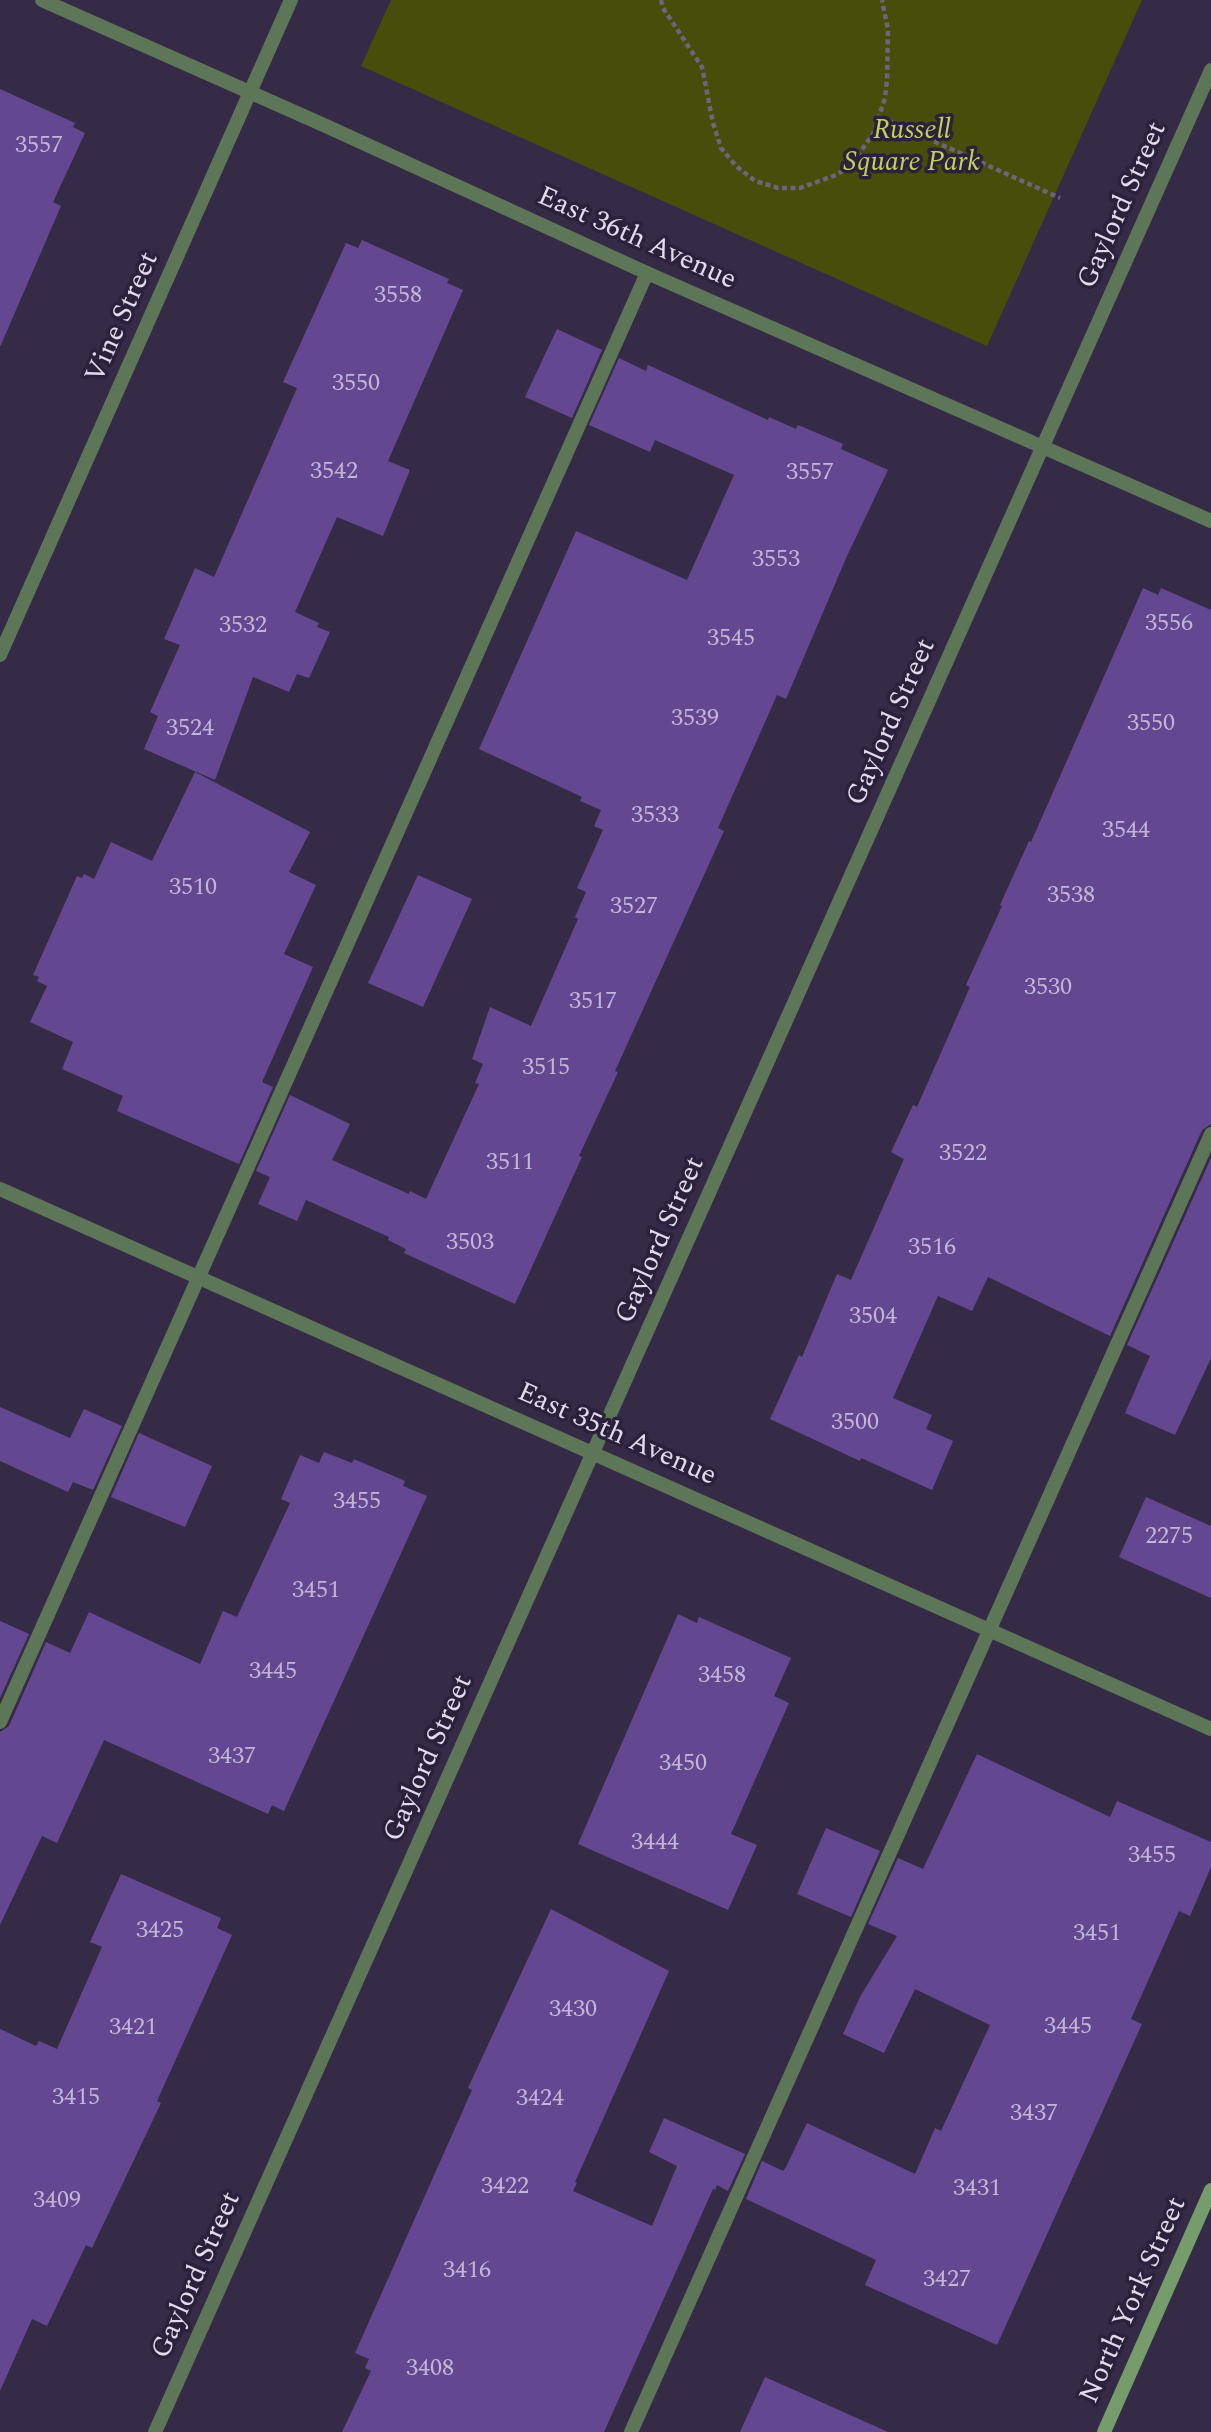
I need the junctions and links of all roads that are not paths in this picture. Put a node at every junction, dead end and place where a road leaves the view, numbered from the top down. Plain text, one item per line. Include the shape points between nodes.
1 (42, 0) edge
2 (292, 0) edge
3 (1211, 70) edge
4 (250, 94) junction
5 (647, 273) junction
6 (1042, 448) junction
7 (1211, 522) edge
8 (0, 655) edge
9 (1211, 1134) edge
10 (0, 1189) edge
11 (199, 1278) junction
12 (594, 1453) junction
13 (989, 1630) junction
14 (0, 1722) edge
15 (1211, 1729) edge
16 (1211, 2190) edge
17 (155, 2432) edge
18 (631, 2432) edge
19 (1104, 2432) edge

1 - 4 street, East 36th Avenue
2 - 4 street, Vine Street
3 - 6 street, Gaylord Street
4 - 5 street, East 36th Avenue
4 - 8 street, Vine Street
5 - 6 street, East 36th Avenue
5 - 11 street
6 - 7 street, East 36th Avenue
6 - 12 street, Gaylord Street
9 - 13 street
10 - 11 street, East 35th Avenue
11 - 12 street, East 35th Avenue
11 - 14 street
12 - 13 street, East 35th Avenue
12 - 17 street, Gaylord Street
13 - 15 street, East 35th Avenue
13 - 18 street
16 - 19 main road, North York Street

